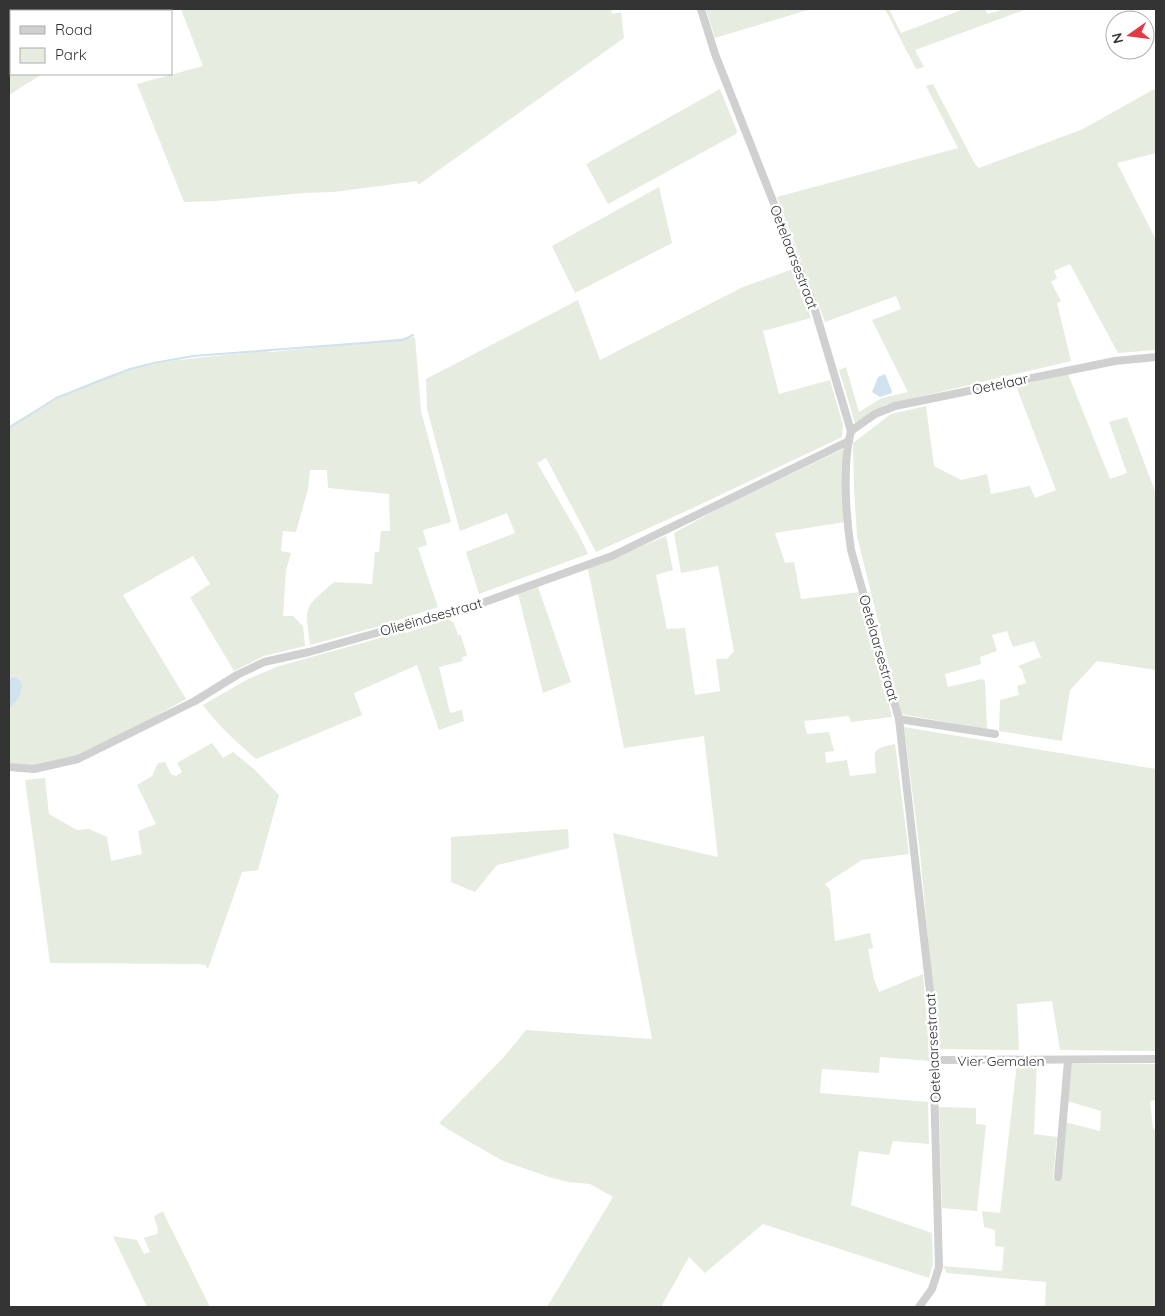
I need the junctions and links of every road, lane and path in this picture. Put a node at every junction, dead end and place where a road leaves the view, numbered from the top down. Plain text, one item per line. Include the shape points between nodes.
1 (701, 9) edge
2 (1156, 358) edge
3 (851, 431) junction
4 (849, 441) junction
5 (899, 719) junction
6 (995, 734) dead end
7 (9, 767) edge
8 (1156, 1059) edge
9 (934, 1060) junction
10 (1068, 1061) junction
11 (1058, 1177) dead end
12 (919, 1307) edge

1 - 3 street, Oetelaarsestraat via 715,54 812,300
2 - 3 street, Oetelaar via 1115,361 895,406 875,414
3 - 4 street, Oetelaarsestraat
4 - 5 street, Oetelaarsestraat via 847,524 851,550
4 - 7 street, Olieëindsestraat via 612,556 482,603 264,662 195,701 78,759 34,769
5 - 6 street
5 - 9 street, Oetelaarsestraat via 932,1009
8 - 10 street, Vier Gemalen
9 - 10 street, Vier Gemalen
9 - 12 street, Oetelaarsestraat via 939,1268 932,1289
10 - 11 street

